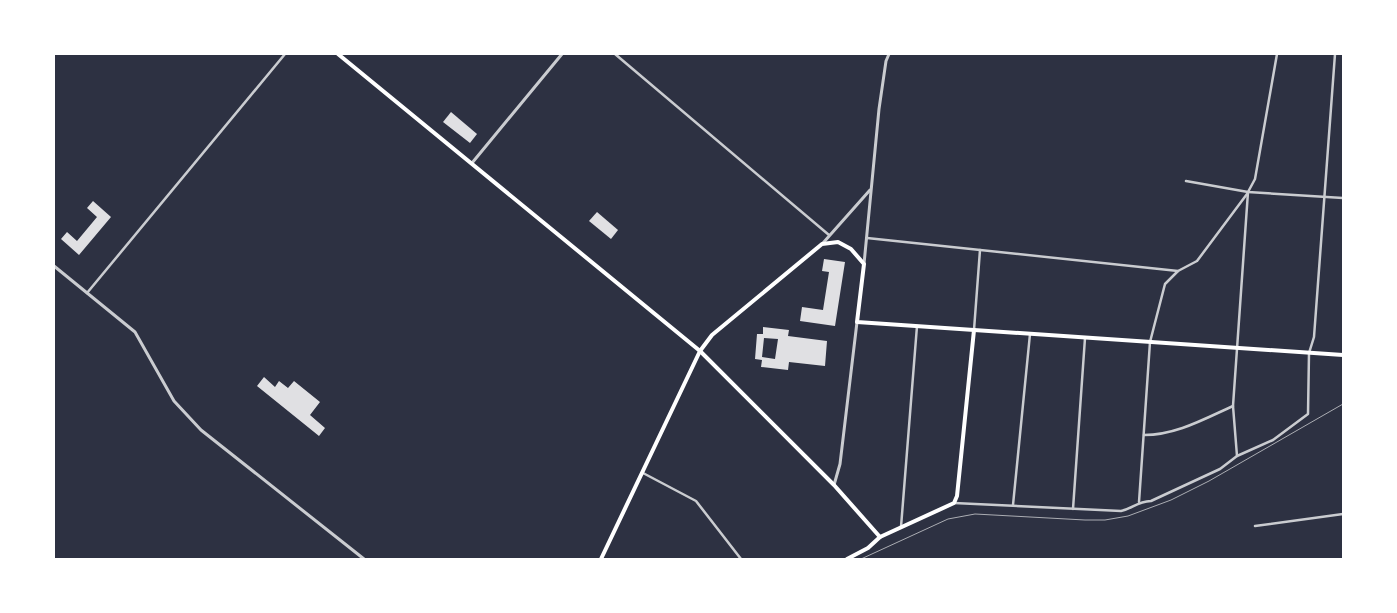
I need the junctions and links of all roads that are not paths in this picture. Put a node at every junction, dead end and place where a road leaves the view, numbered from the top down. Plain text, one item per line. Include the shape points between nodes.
1 (285, 54) edge
2 (338, 54) edge
3 (562, 54) edge
4 (615, 54) edge
5 (889, 54) edge
6 (1277, 54) edge
7 (1335, 54) edge
8 (472, 163) junction
9 (1186, 181) dead end
10 (870, 190) junction
11 (1248, 192) junction
12 (1324, 197) junction
13 (1343, 198) edge
14 (830, 236) junction
15 (867, 238) junction
16 (822, 244) junction
17 (980, 250) junction
18 (864, 264) junction
19 (54, 266) edge
20 (1178, 271) junction
21 (87, 293) junction
22 (857, 322) junction
23 (917, 326) junction
24 (974, 330) junction
25 (1030, 334) junction
26 (1085, 337) junction
27 (1150, 342) junction
28 (1237, 348) junction
29 (700, 351) junction
30 (1309, 352) junction
31 (1343, 355) edge
32 (1233, 406) junction
33 (1144, 435) junction
34 (1237, 456) junction
35 (643, 473) junction
36 (834, 485) junction
37 (1139, 502) junction
38 (954, 503) junction
39 (1013, 505) junction
40 (1073, 509) junction
41 (1343, 514) edge
42 (1254, 526) dead end
43 (901, 527) junction
44 (880, 537) junction
45 (364, 559) edge
46 (601, 559) edge
47 (741, 559) edge
48 (847, 559) edge

1 - 21 street
2 - 8 main road
3 - 8 street
4 - 14 street
5 - 10 street
6 - 11 street via 1255,179
7 - 12 street
8 - 29 main road
9 - 11 street
10 - 14 street
10 - 15 street
11 - 12 street
11 - 20 street via 1197,261
11 - 28 street
12 - 13 street
12 - 30 street via 1314,337
14 - 16 street
15 - 17 street
15 - 18 street
16 - 18 main road via 838,242 851,249
16 - 29 main road via 712,334
17 - 20 street
17 - 24 street
18 - 22 main road
19 - 21 street
20 - 27 street via 1165,284
21 - 45 street via 135,332 174,401 201,430
22 - 23 main road
22 - 36 street via 840,464
23 - 24 main road
23 - 43 street
24 - 25 main road
24 - 38 main road
25 - 26 main road
25 - 39 street
26 - 27 main road
26 - 40 street
27 - 28 main road
27 - 33 street
28 - 30 main road
28 - 32 street
29 - 35 main road
29 - 36 main road
30 - 31 main road
30 - 34 street via 1308,414 1273,440
32 - 33 street via 1162,435
32 - 34 street
33 - 37 street
34 - 37 street via 1220,469 1188,485 1151,501
35 - 46 main road
35 - 47 street via 696,501
36 - 44 main road
37 - 40 street via 1121,511
38 - 39 street
38 - 43 main road
39 - 40 street
41 - 42 street
43 - 44 main road
44 - 48 main road

